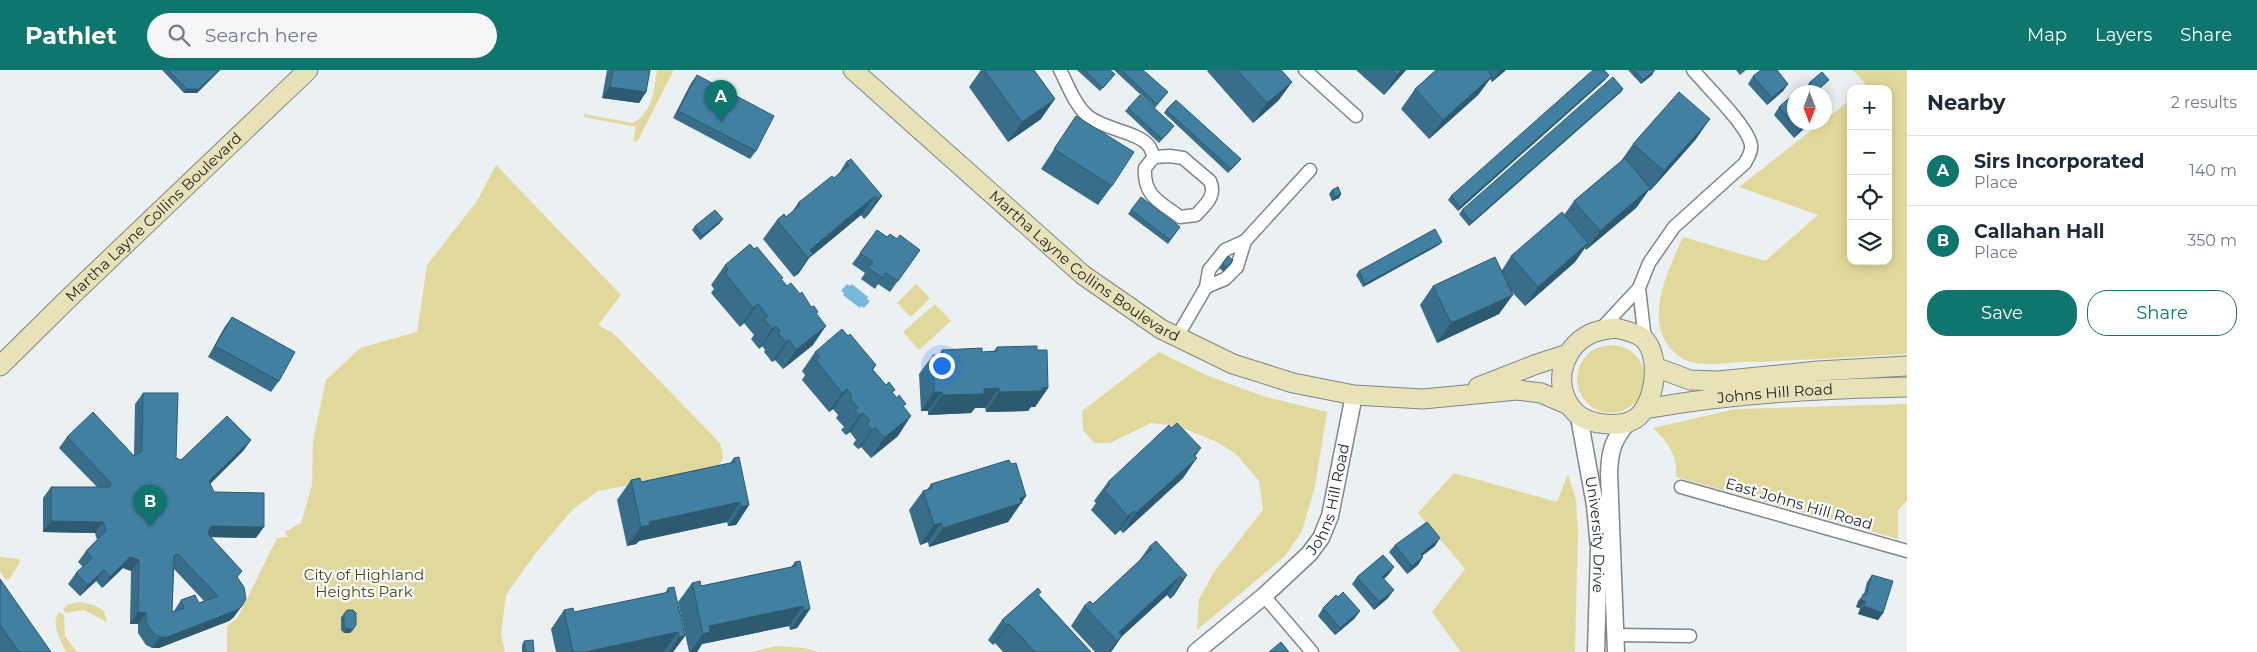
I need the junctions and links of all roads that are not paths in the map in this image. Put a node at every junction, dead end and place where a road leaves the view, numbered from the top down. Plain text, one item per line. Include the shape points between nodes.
1 (308, 70) edge
2 (853, 70) edge
3 (1060, 70) edge
4 (1305, 70) edge
5 (1693, 70) edge
6 (1356, 116) dead end
7 (1154, 157) junction
8 (1310, 170) dead end
9 (1245, 241) junction
10 (1206, 287) junction
11 (1638, 288) junction
12 (1600, 330) junction
13 (1177, 337) junction
14 (1644, 340) junction
15 (1568, 354) junction
16 (0, 366) edge
17 (1907, 366) edge
18 (1655, 367) junction
19 (1907, 386) edge
20 (1354, 395) junction
21 (1455, 396) junction
22 (1645, 409) junction
23 (1574, 411) junction
24 (1627, 423) junction
25 (1681, 487) dead end
26 (1907, 551) edge
27 (1264, 596) junction
28 (1616, 635) junction
29 (1690, 636) dead end
30 (1196, 652) edge
31 (1312, 652) edge
32 (1596, 652) edge
33 (1616, 652) edge

1 - 16 main road, Martha Layne Collins Boulevard
2 - 13 main road, Martha Layne Collins Boulevard via 1083,274
3 - 7 street via 1077,104 1088,117 1149,146
4 - 6 street
5 - 11 street via 1744,129 1750,140 1750,154 1745,163 1674,227 1649,263
7 - 7 street via 1145,168 1144,175 1151,195 1180,217 1196,216 1211,197 1210,181 1183,158
8 - 9 street
9 - 10 street via 1237,267 1225,279
9 - 10 street via 1225,250 1209,270
10 - 13 street
11 - 12 street
11 - 14 street
12 - 14 main road via 1616,328
12 - 15 main road via 1580,340
13 - 20 main road, Martha Layne Collins Boulevard via 1264,375
14 - 18 main road
15 - 21 main road
15 - 23 main road via 1562,386
17 - 18 main road, Johns Hill Road via 1718,381 1690,380
18 - 22 main road via 1654,384
19 - 22 main road, Johns Hill Road via 1765,392
20 - 21 main road via 1423,399
20 - 27 street, Johns Hill Road via 1330,516 1321,538 1309,554
21 - 23 main road via 1517,390 1541,393
22 - 24 main road
23 - 24 main road via 1603,424
23 - 32 street, University Drive via 1595,505 1599,548
24 - 28 street, University Drive via 1614,441 1609,472
25 - 26 street, East Johns Hill Road
27 - 30 street, Johns Hill Road
27 - 31 street
28 - 29 street
28 - 33 street, University Drive

